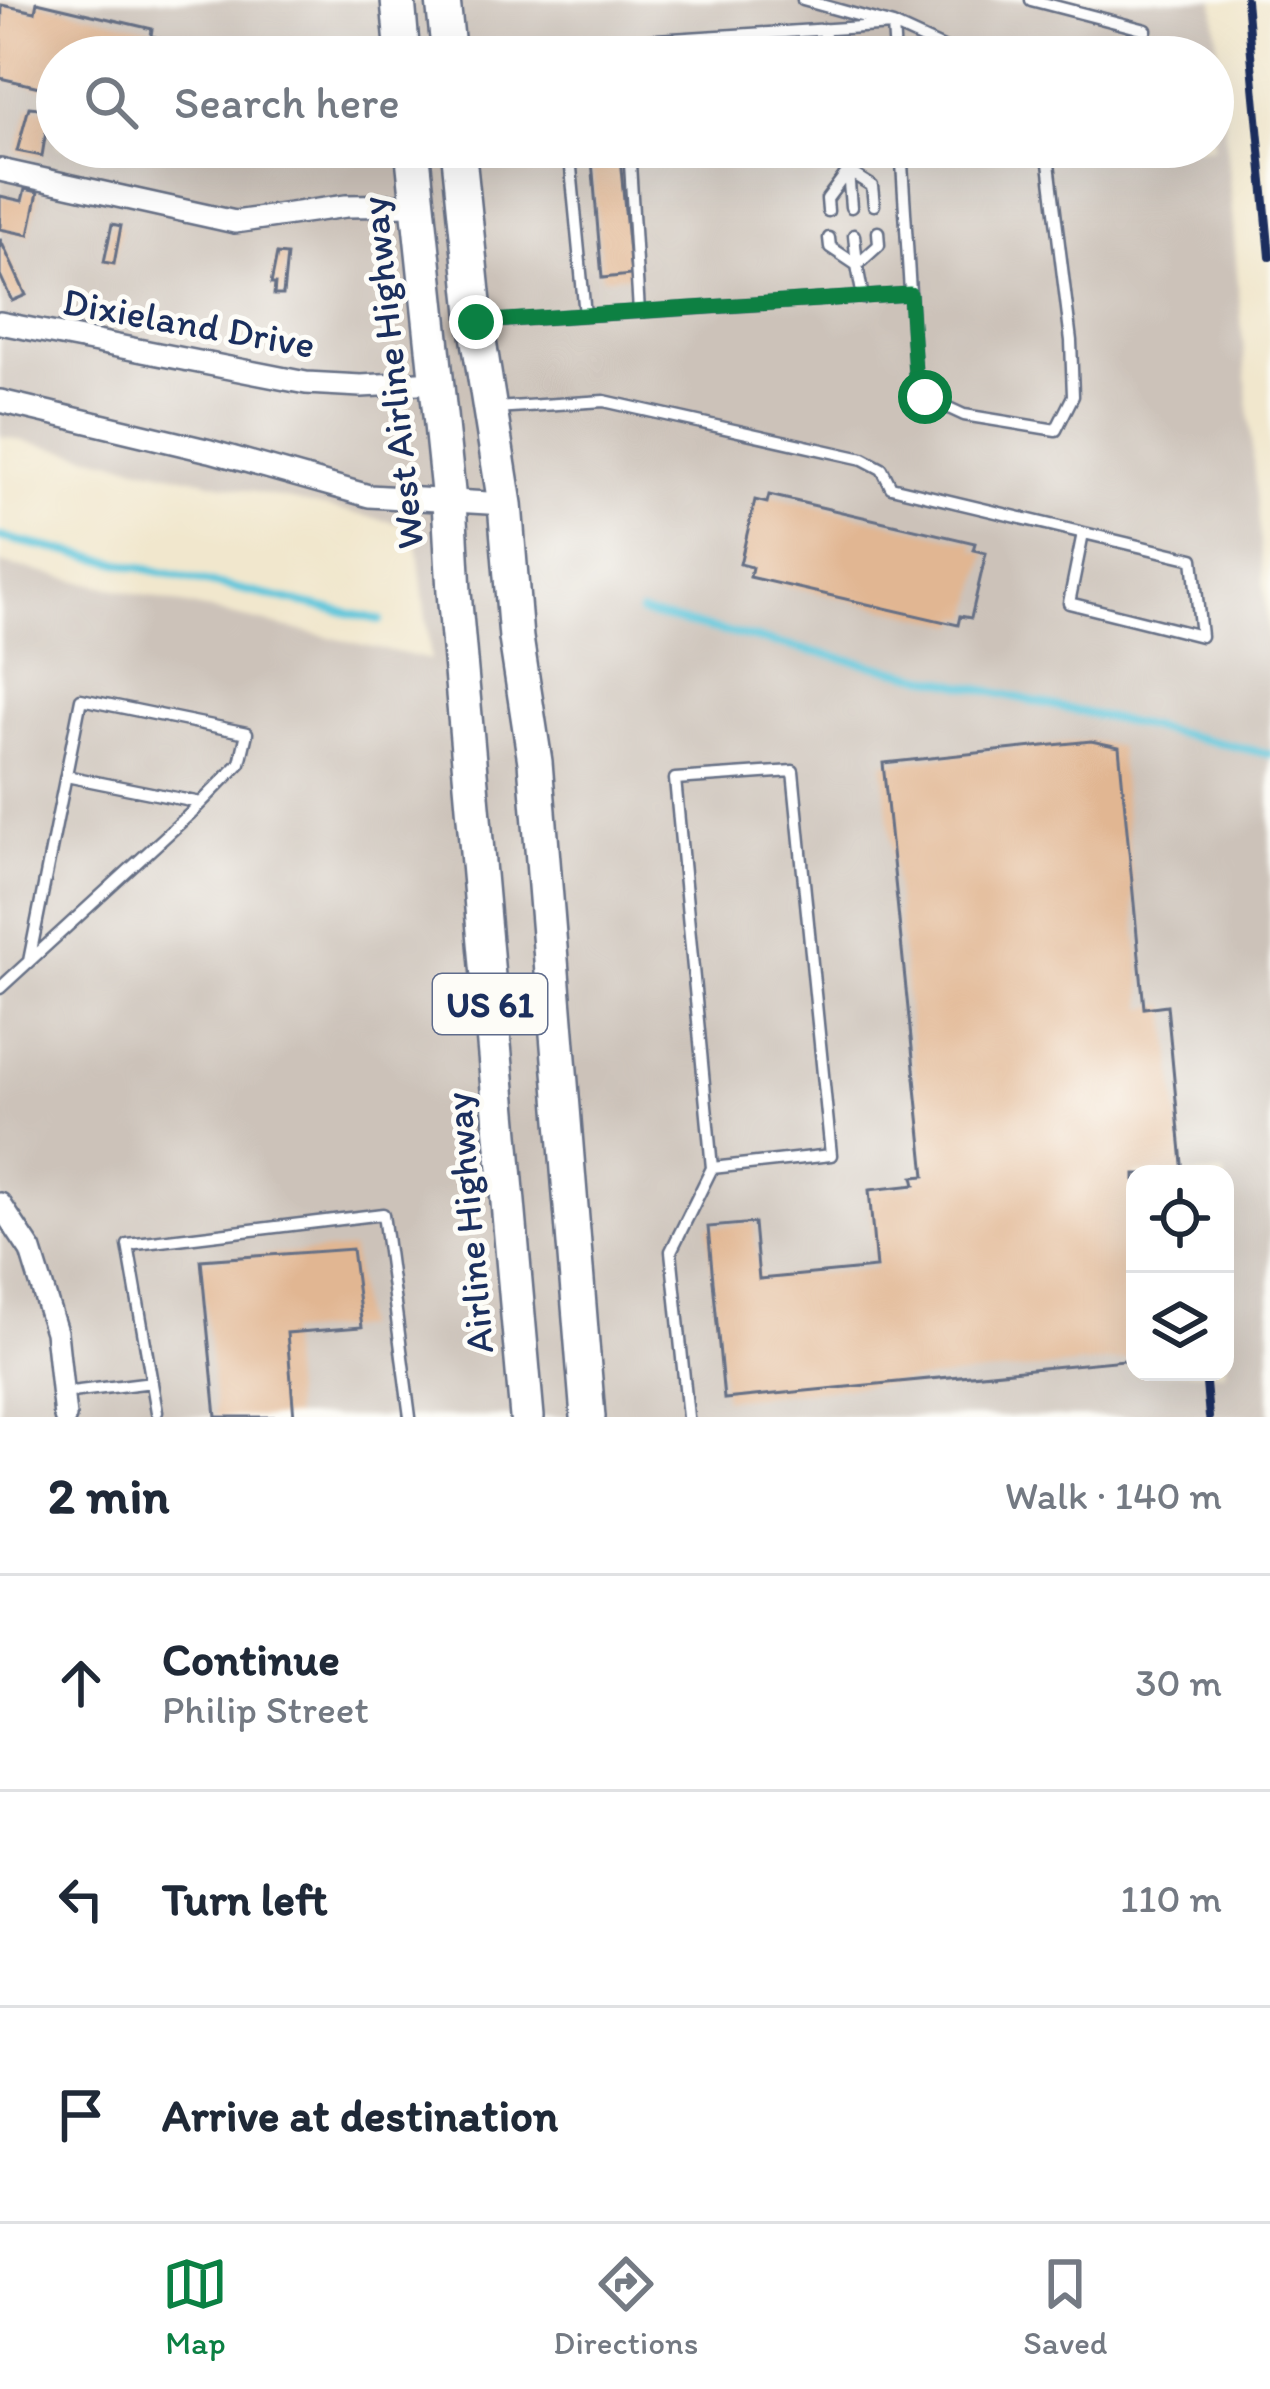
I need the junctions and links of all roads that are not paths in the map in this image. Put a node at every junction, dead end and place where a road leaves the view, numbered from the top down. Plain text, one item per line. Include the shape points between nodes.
1 (398, 0) edge
2 (443, 0) edge
3 (803, 0) edge
4 (1030, 0) edge
5 (893, 25) junction
6 (824, 29) junction
7 (1146, 30) dead end
8 (401, 36) edge
9 (447, 36) edge
10 (715, 36) edge
11 (825, 36) edge
12 (894, 36) edge
13 (917, 36) edge
14 (414, 168) edge
15 (460, 168) edge
16 (573, 168) edge
17 (630, 168) edge
18 (848, 168) edge
19 (902, 168) edge
20 (1049, 168) edge
21 (0, 170) edge
22 (848, 171) junction
23 (632, 186) junction
24 (615, 189) dead end
25 (417, 205) junction
26 (874, 205) dead end
27 (851, 207) dead end
28 (828, 211) dead end
29 (633, 215) junction
30 (617, 217) dead end
31 (878, 232) dead end
32 (854, 236) dead end
33 (829, 238) dead end
34 (636, 255) junction
35 (621, 256) dead end
36 (857, 265) junction
37 (910, 294) junction
38 (863, 298) junction
39 (640, 312) junction
40 (585, 315) junction
41 (476, 322) junction
42 (0, 323) edge
43 (437, 382) junction
44 (0, 401) edge
45 (492, 408) junction
46 (449, 501) junction
47 (505, 505) junction
48 (1083, 533) junction
49 (454, 592) joint
50 (66, 776) junction
51 (201, 803) junction
52 (29, 961) junction
53 (0, 988) edge
54 (712, 1168) junction
55 (0, 1204) edge
56 (152, 1382) junction
57 (62, 1393) junction
58 (158, 1412) dead end
59 (65, 1417) edge
60 (410, 1417) edge
61 (527, 1417) edge
62 (588, 1417) edge
63 (688, 1417) edge

1 - 8 highway
2 - 9 highway
3 - 5 lane
4 - 7 lane
5 - 6 lane
5 - 12 lane
5 - 13 lane
6 - 10 lane
6 - 11 lane
14 - 25 highway, West Airline Highway / US 61
15 - 41 highway, US 61
16 - 40 lane
17 - 23 lane
18 - 22 lane
19 - 37 lane
20 - 37 lane via 1073,396 1056,430 964,415 925,397 915,373
21 - 25 street via 235,222
22 - 26 lane via 872,186
22 - 27 lane
22 - 28 lane via 827,199
23 - 24 lane
23 - 29 lane
25 - 43 highway, West Airline Highway / US 61
29 - 30 lane
29 - 34 lane
31 - 36 lane via 879,244
32 - 36 lane
33 - 36 lane via 830,248
34 - 35 lane
34 - 39 lane
36 - 38 lane
37 - 38 lane
38 - 39 lane
39 - 40 lane
40 - 41 lane
41 - 45 highway, US 61
42 - 43 street, Dixieland Drive via 306,383
43 - 46 highway, West Airline Highway / US 61
44 - 46 street via 369,496
45 - 47 highway, US 61
45 - 48 lane via 604,401 863,459 882,469 892,487
46 - 47 street
46 - 49 highway, West Airline Highway / US 61
47 - 62 highway, US 61 via 535,762
48 - 48 lane via 1193,559 1201,636 1069,603
49 - 61 highway, Airline Highway / US 61
50 - 51 lane
50 - 51 lane via 81,699 247,733 240,763
50 - 52 lane
51 - 52 lane
52 - 53 lane
54 - 54 lane via 675,778 793,771 831,1155
54 - 63 lane via 671,1251
55 - 57 street via 32,1251 56,1333
56 - 57 lane
56 - 58 lane
56 - 60 lane via 128,1245 383,1214
57 - 59 street

